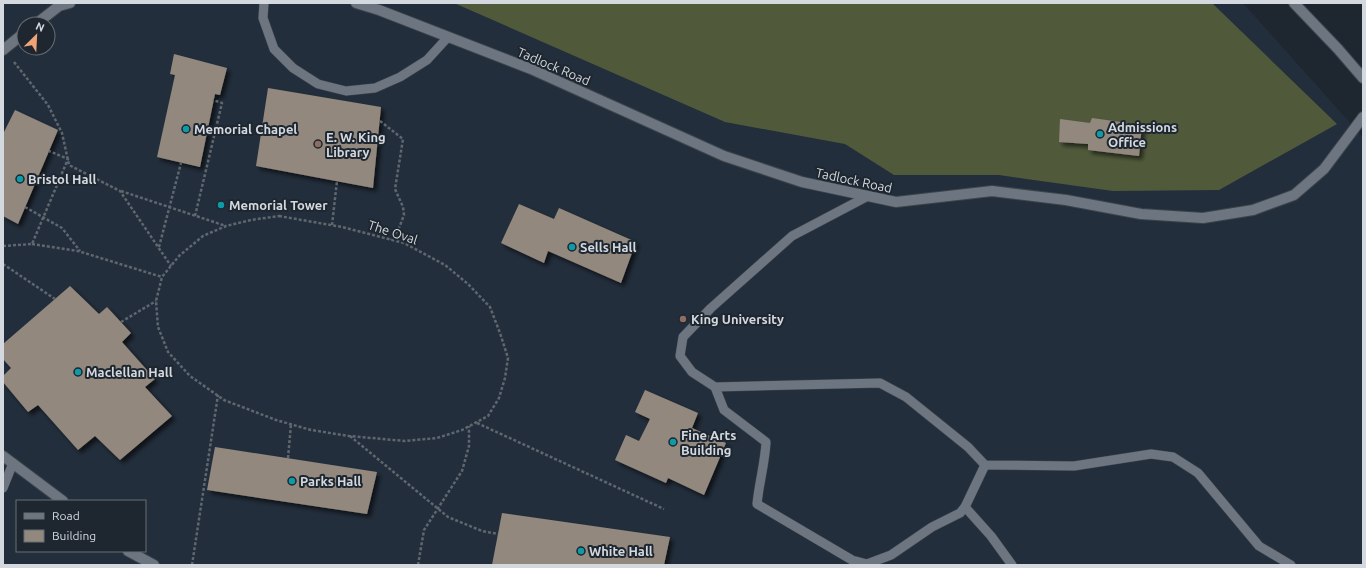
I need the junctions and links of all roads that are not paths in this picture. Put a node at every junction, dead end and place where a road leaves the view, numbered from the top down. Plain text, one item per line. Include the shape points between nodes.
1 (70, 3) edge
2 (264, 3) edge
3 (356, 3) edge
4 (1294, 3) edge
5 (46, 16) edge
6 (448, 37) junction
7 (16, 39) edge
8 (4, 49) edge
9 (1363, 78) edge
10 (1363, 117) edge
11 (868, 196) junction
12 (716, 387) junction
13 (3, 456) edge
14 (13, 463) junction
15 (985, 465) junction
16 (3, 488) edge
17 (62, 500) edge
18 (965, 507) junction
19 (129, 552) edge
20 (143, 562) edge
21 (154, 565) edge
22 (1012, 565) edge
23 (1291, 565) edge

1 - 5 street via 59,6
2 - 6 lane via 263,18 274,49 293,68 318,84 346,91 375,88 400,77 427,60
3 - 6 street, Tadlock Road
4 - 9 street
6 - 11 street, Tadlock Road via 531,69 724,156 802,182
7 - 8 street
10 - 11 street, Tadlock Road via 1324,169 1294,195 1253,210 1203,218 1141,214 1066,200 992,191 896,202
11 - 12 lane via 792,236 682,337 680,356 692,372
12 - 15 lane via 880,383 906,397 968,447
12 - 18 lane via 724,410 766,442 766,458 759,483 757,504 852,560 867,564 891,555 932,527 960,513
13 - 14 street
14 - 16 lane
14 - 17 street
15 - 18 lane
15 - 23 lane via 1074,466 1151,454 1173,457 1198,473 1259,546
18 - 22 lane
19 - 20 street
20 - 21 street

